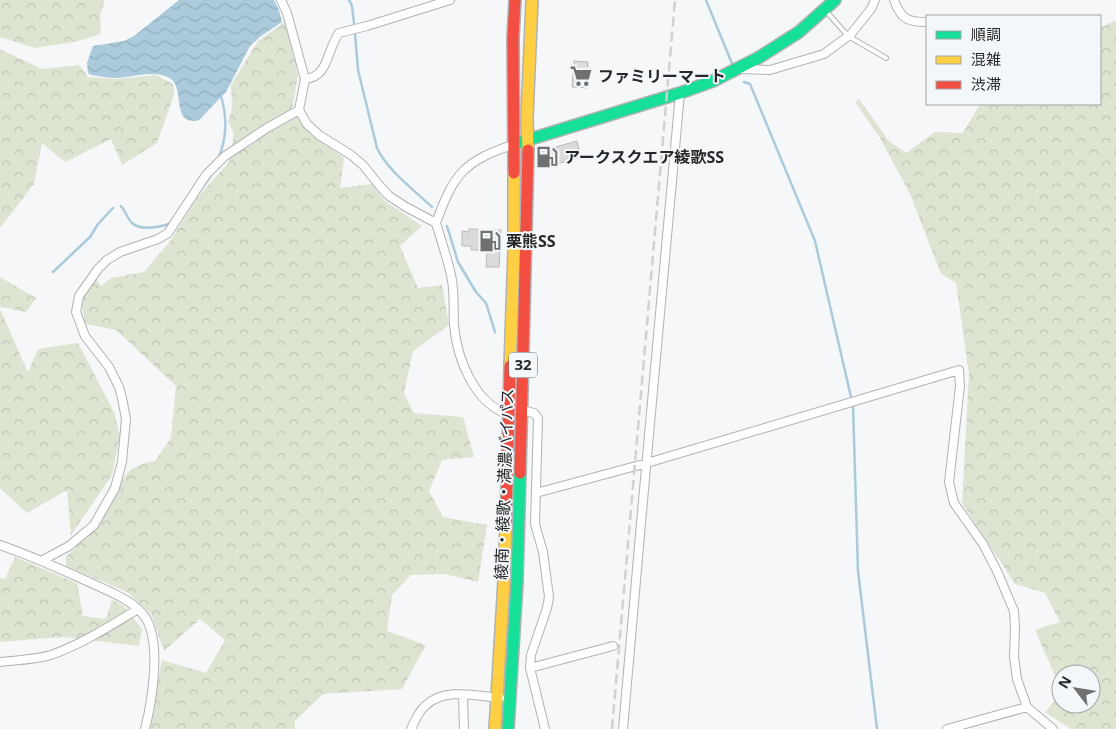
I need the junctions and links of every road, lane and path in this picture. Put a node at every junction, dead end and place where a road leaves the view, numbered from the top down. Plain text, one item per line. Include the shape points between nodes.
1 (280, 0) edge
2 (450, 0) edge
3 (515, 0) edge
4 (532, 0) edge
5 (835, 0) edge
6 (875, 0) edge
7 (894, 0) edge
8 (824, 10) junction
9 (926, 22) edge
10 (848, 36) junction
11 (886, 58) dead end
12 (738, 69) junction
13 (305, 79) junction
14 (680, 93) junction
15 (299, 110) junction
16 (528, 140) junction
17 (515, 144) junction
18 (436, 223) junction
19 (522, 410) junction
20 (509, 415) junction
21 (647, 463) junction
22 (536, 493) junction
23 (0, 545) edge
24 (43, 560) junction
25 (138, 609) junction
26 (612, 646) dead end
27 (0, 662) edge
28 (530, 668) junction
29 (463, 695) junction
30 (498, 698) junction
31 (511, 698) junction
32 (1027, 707) junction
33 (145, 729) edge
34 (410, 729) edge
35 (464, 729) edge
36 (495, 729) edge
37 (508, 729) edge
38 (543, 729) edge
39 (623, 729) edge
40 (947, 729) edge
41 (1053, 729) edge

1 - 13 street via 287,13
2 - 13 street via 339,32 322,71 314,78
3 - 17 main road, 綾南・綾歌・満濃バイパス / 32
4 - 16 main road, 綾南・綾歌・満濃バイパス / 32
5 - 8 main road
6 - 10 street
7 - 9 street via 907,20
8 - 10 lane
8 - 12 main road via 799,32
10 - 11 lane
10 - 12 street via 824,54 806,60 770,70
12 - 14 main road
13 - 15 street
14 - 16 main road
14 - 21 street
15 - 18 street via 319,135 363,164 389,196
15 - 24 street via 225,156 206,175 168,233 107,260 79,296 78,322 109,367 122,398 126,418 122,462 115,488 94,525 69,546
16 - 17 main road
16 - 19 main road, 綾南・綾歌・満濃バイパス / 32
17 - 18 street via 483,156 461,173 445,197
17 - 20 main road, 綾南・綾歌・満濃バイパス / 32
18 - 20 street via 452,276 454,327 464,367 486,401
19 - 22 street via 534,413 538,418
19 - 31 main road, 綾南・綾歌・満濃バイパス / 32
20 - 30 main road, 綾南・綾歌・満濃バイパス / 32
21 - 22 street
21 - 32 street via 959,370 949,482 951,492 954,503 983,544 1014,611 1014,657 1017,679
21 - 39 street
22 - 28 street via 535,524 543,552 549,597
23 - 24 street
24 - 25 street via 114,593
25 - 27 street via 100,632 51,654
25 - 33 street via 146,618 155,660
26 - 28 street
28 - 38 street
29 - 30 street
29 - 34 street via 433,700 422,709
29 - 35 street
30 - 31 street
30 - 36 main road, 綾南・綾歌・満濃バイパス / 32
31 - 37 main road, 綾南・綾歌・満濃バイパス / 32
32 - 40 street
32 - 41 street

